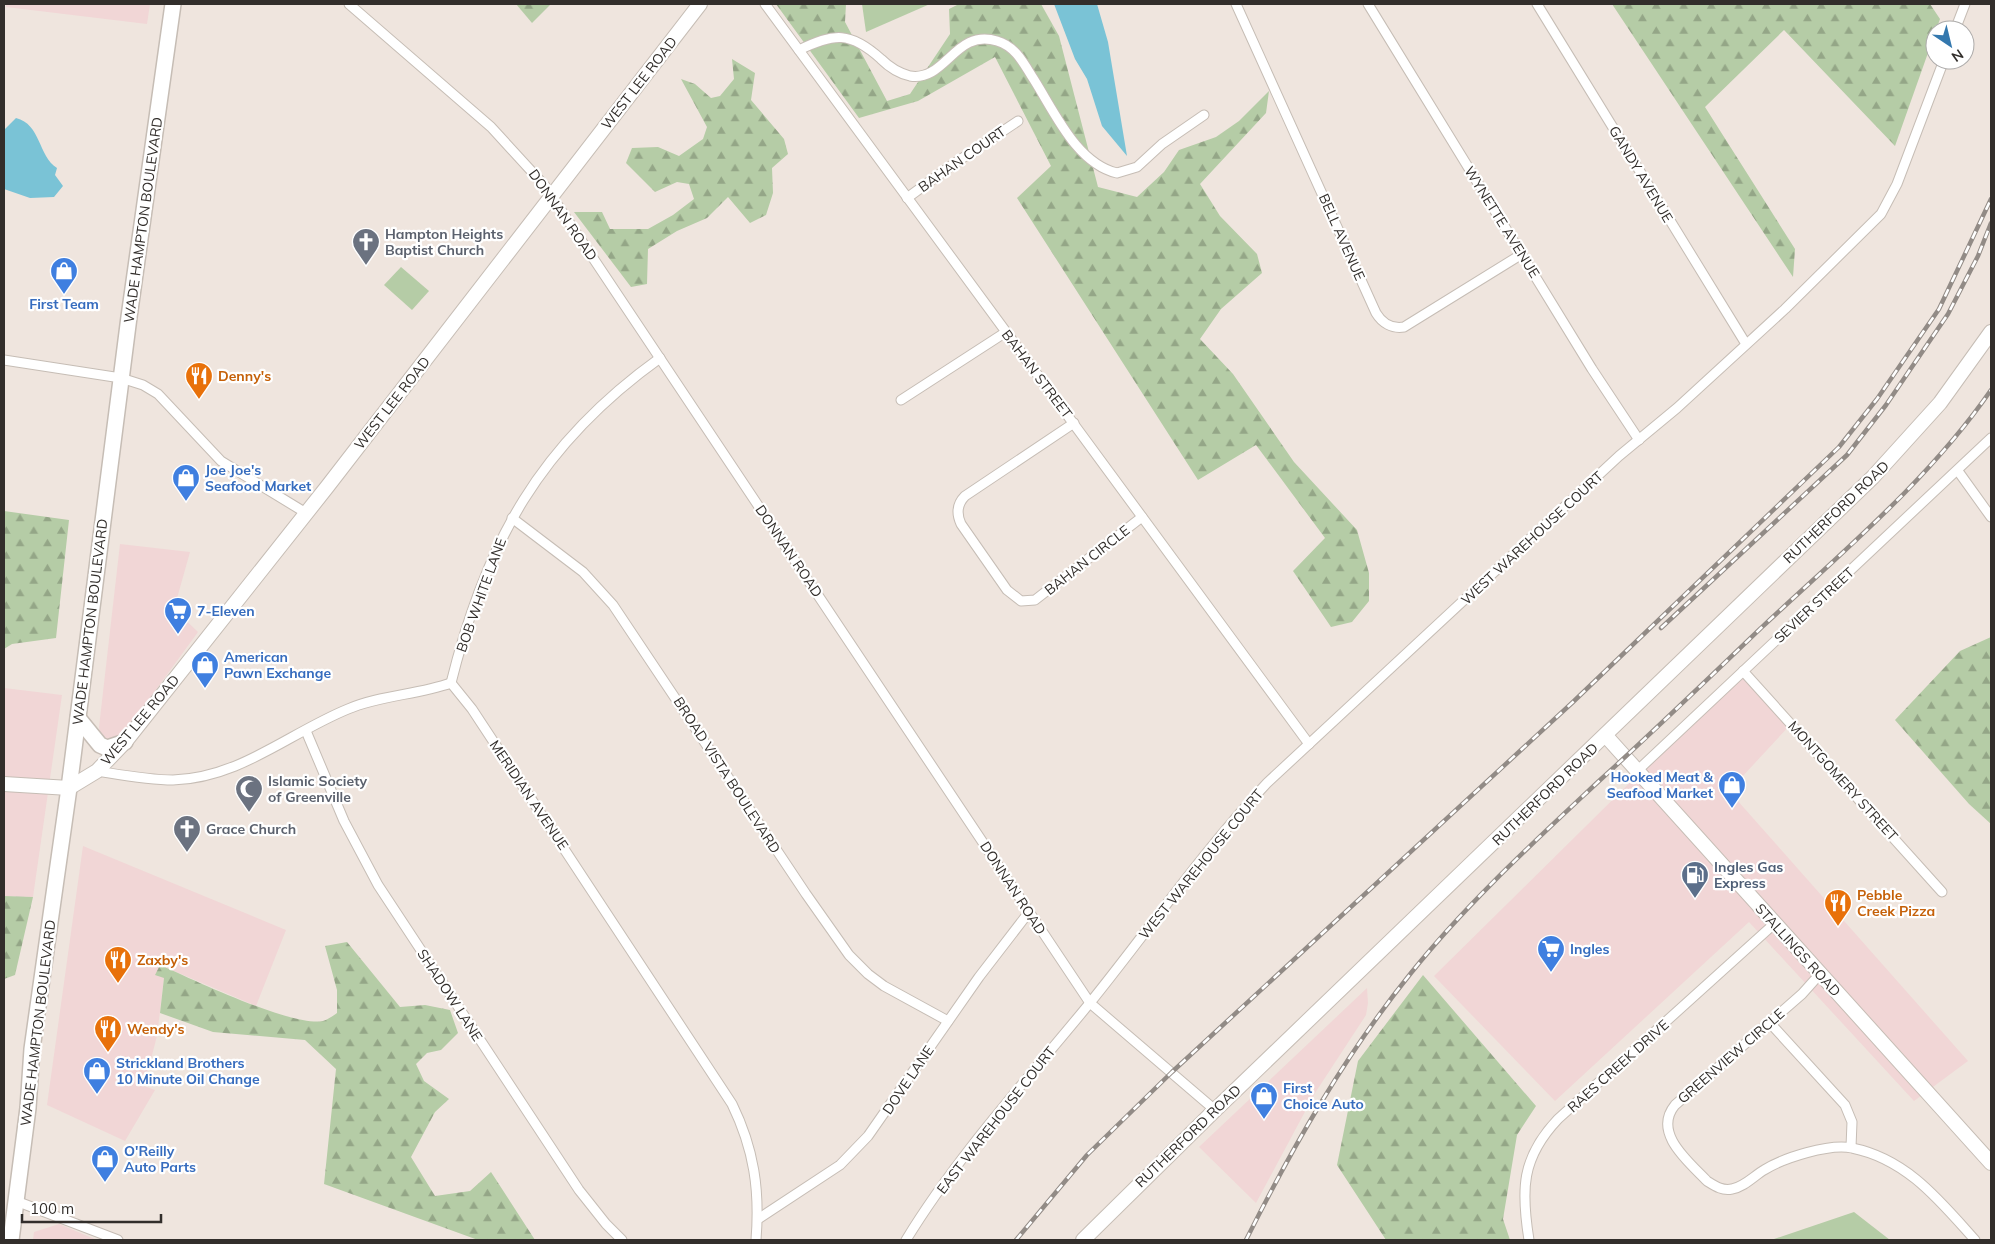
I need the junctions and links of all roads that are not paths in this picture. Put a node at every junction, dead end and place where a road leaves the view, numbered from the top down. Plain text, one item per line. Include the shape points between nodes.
1 (173, 4) edge
2 (349, 4) edge
3 (700, 4) edge
4 (765, 4) edge
5 (1236, 4) edge
6 (1368, 4) edge
7 (1537, 4) edge
8 (1965, 4) edge
9 (1959, 20) edge
10 (799, 50) junction
11 (1940, 70) edge
12 (1204, 115) dead end
13 (1018, 121) dead end
14 (552, 196) junction
15 (907, 198) junction
16 (1522, 254) junction
17 (1006, 332) junction
18 (1991, 332) edge
19 (1746, 344) junction
20 (660, 358) junction
21 (4, 360) edge
22 (127, 379) junction
23 (901, 400) dead end
24 (1074, 423) junction
25 (1991, 438) edge
26 (1639, 440) junction
27 (1958, 471) junction
28 (306, 513) junction
29 (1142, 517) junction
30 (1991, 517) edge
31 (512, 518) junction
32 (1743, 671) junction
33 (451, 683) junction
34 (78, 718) junction
35 (306, 731) junction
36 (1606, 736) junction
37 (125, 742) junction
38 (1309, 744) junction
39 (1637, 771) junction
40 (97, 772) junction
41 (4, 784) edge
42 (69, 788) junction
43 (1942, 892) dead end
44 (1029, 912) junction
45 (1774, 924) junction
46 (1819, 975) junction
47 (1090, 1003) junction
48 (948, 1021) junction
49 (1770, 1023) junction
50 (1215, 1110) junction
51 (1851, 1148) junction
52 (1991, 1163) edge
53 (16, 1201) junction
54 (758, 1219) junction
55 (11, 1240) edge
56 (118, 1240) edge
57 (622, 1240) edge
58 (756, 1240) edge
59 (906, 1240) edge
60 (1083, 1240) edge
61 (1529, 1240) edge
62 (1975, 1240) edge

1 - 22 main road, WADE HAMPTON BOULEVARD
2 - 14 street, DONNAN ROAD via 491,127
3 - 14 street, WEST LEE ROAD
4 - 10 street, BAHAN STREET
5 - 16 street, BELL AVENUE via 1376,313 1382,320 1397,328 1404,327
6 - 16 street, WYNETTE AVENUE
7 - 19 street, GANDY AVENUE
8 - 9 street
10 - 12 street via 827,38 850,38 862,43 894,70 918,76 939,68 967,43 988,39 1003,43 1020,57 1080,148 1097,164 1117,172 1137,167 1162,144
10 - 15 street, BAHAN STREET
11 - 19 street, WEST WAREHOUSE COURT via 1886,207
13 - 15 street, BAHAN COURT
14 - 20 street, DONNAN ROAD
14 - 28 street, WEST LEE ROAD
15 - 17 street, BAHAN STREET
16 - 26 street, WYNETTE AVENUE
17 - 23 street
17 - 24 street, BAHAN STREET
18 - 36 street, RUTHERFORD ROAD via 1940,403 1904,445
19 - 26 street, WEST WAREHOUSE COURT
20 - 31 street, BOB WHITE LANE via 616,392 578,428 542,470
20 - 44 street, DONNAN ROAD
21 - 22 street
22 - 28 street via 158,394 221,461
22 - 34 main road, WADE HAMPTON BOULEVARD
24 - 29 street, BAHAN STREET
24 - 29 street, BAHAN CIRCLE via 965,496 959,504 961,524 1007,590 1021,601 1035,600
25 - 27 street, SEVIER STREET
26 - 38 street, WEST WAREHOUSE COURT
27 - 30 street
27 - 32 street, SEVIER STREET
28 - 37 street, WEST LEE ROAD
29 - 38 street, BAHAN STREET
31 - 33 street, BOB WHITE LANE via 490,561
31 - 48 street, BROAD VISTA BOULEVARD via 582,572 613,605 849,955 884,986
32 - 39 street, SEVIER STREET
32 - 43 street, MONTGOMERY STREET
33 - 35 street via 368,701
33 - 54 street, MERIDIAN AVENUE via 478,717 732,1104 751,1153
34 - 37 main road via 100,745 107,748
34 - 42 main road, WADE HAMPTON BOULEVARD
35 - 40 street via 247,762 205,776 154,780
35 - 57 street, SHADOW LANE via 344,821 378,885 579,1190
36 - 39 street, STALLINGS ROAD
36 - 50 street, RUTHERFORD ROAD
37 - 40 street, WEST LEE ROAD
38 - 47 street, WEST WAREHOUSE COURT via 1242,810
39 - 45 street, STALLINGS ROAD
40 - 42 street, WEST LEE ROAD
41 - 42 street
42 - 53 main road, WADE HAMPTON BOULEVARD via 32,1049
44 - 47 street, DONNAN ROAD
44 - 48 street, DOVE LANE
45 - 46 street, STALLINGS ROAD
45 - 61 street, RAES CREEK DRIVE via 1543,1136 1532,1156 1524,1186
46 - 49 street, GREENVIEW CIRCLE
46 - 52 street, STALLINGS ROAD
47 - 50 street, DONNAN ROAD
47 - 59 street, EAST WAREHOUSE COURT via 970,1148
48 - 54 street, DOVE LANE via 886,1114 856,1150 809,1187
49 - 51 street via 1845,1105 1852,1122
49 - 51 street, GREENVIEW CIRCLE via 1675,1105 1667,1124 1670,1137 1707,1181 1729,1189 1790,1157
50 - 60 street, RUTHERFORD ROAD
51 - 62 street, GREENVIEW CIRCLE via 1891,1162 1916,1177
53 - 55 main road, WADE HAMPTON BOULEVARD
53 - 56 street
54 - 58 street, MERIDIAN AVENUE

